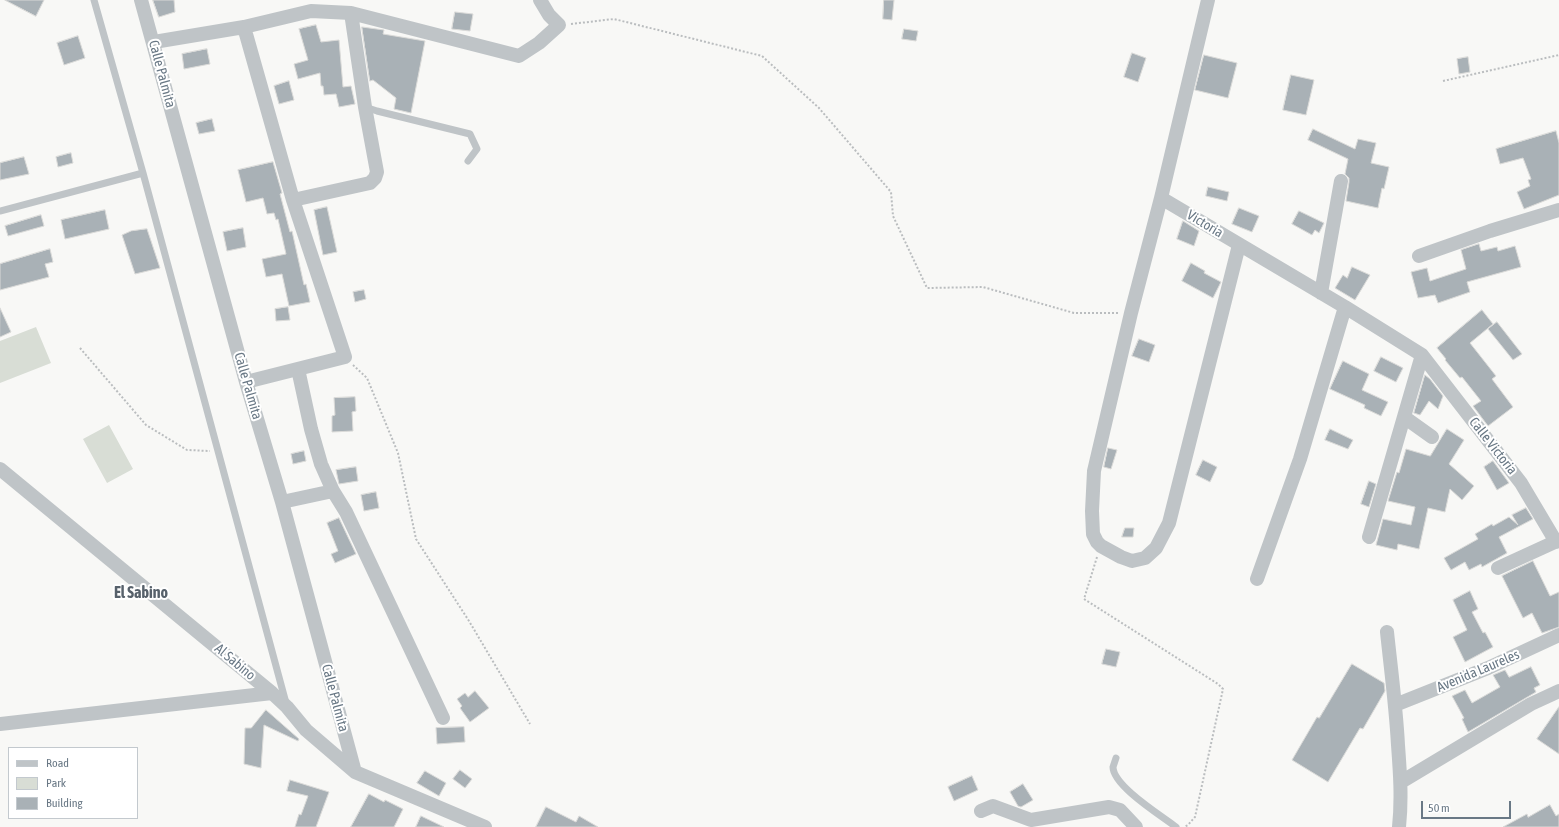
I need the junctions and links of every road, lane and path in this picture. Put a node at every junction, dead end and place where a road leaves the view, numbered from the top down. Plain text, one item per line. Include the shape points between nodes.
1 (94, 0) edge
2 (141, 0) edge
3 (540, 0) edge
4 (1208, 0) edge
5 (351, 13) junction
6 (559, 25) junction
7 (244, 27) junction
8 (154, 42) junction
9 (1559, 55) edge
10 (1443, 81) dead end
11 (365, 107) junction
12 (468, 161) dead end
13 (144, 173) junction
14 (1340, 181) dead end
15 (1161, 198) junction
16 (293, 200) junction
17 (1559, 210) edge
18 (0, 211) edge
19 (1240, 245) junction
20 (1419, 256) dead end
21 (1321, 293) junction
22 (1345, 307) junction
23 (1131, 313) junction
24 (80, 348) dead end
25 (1422, 355) junction
26 (345, 357) junction
27 (298, 368) junction
28 (246, 382) junction
29 (1404, 417) junction
30 (1432, 437) dead end
31 (219, 451) junction
32 (0, 469) edge
33 (333, 491) junction
34 (282, 502) junction
35 (1369, 537) dead end
36 (1558, 541) edge
37 (1101, 546) junction
38 (1498, 568) dead end
39 (1257, 579) dead end
40 (1387, 632) dead end
41 (1559, 635) edge
42 (1559, 691) edge
43 (272, 693) junction
44 (1395, 705) junction
45 (287, 707) junction
46 (443, 718) dead end
47 (0, 724) edge
48 (530, 724) dead end
49 (1116, 758) dead end
50 (355, 772) junction
51 (1401, 782) junction
52 (981, 811) dead end
53 (485, 827) edge
54 (1136, 827) edge
55 (1176, 827) edge
56 (1183, 827) edge
57 (1399, 827) edge

1 - 13 lane
2 - 8 street, Calle Palmita
3 - 6 street
4 - 15 street
5 - 6 street via 520,56
5 - 7 street via 311,11
5 - 11 street
6 - 23 path via 614,19 762,56 819,108 891,192 893,216 927,288 983,288 1074,313
7 - 8 street
7 - 16 street
8 - 28 street, Calle Palmita
9 - 10 path
11 - 12 lane via 470,134 477,149
11 - 16 street via 377,172 375,178 370,182
13 - 18 lane
13 - 31 lane
14 - 21 street
15 - 19 street, Victoria
15 - 23 street
16 - 26 street
17 - 20 street
19 - 21 street, Victoria
19 - 37 street via 1169,523 1156,548 1145,558 1132,561
21 - 22 street, Victoria
22 - 25 street, Victoria
22 - 39 street via 1300,459
23 - 37 street via 1094,470 1093,534
24 - 31 path via 146,425 187,450
25 - 29 street
25 - 36 street, Calle Victoria via 1521,483
26 - 27 street
26 - 48 path via 367,378 398,453 416,539 469,621
27 - 28 street
27 - 33 street via 311,429 321,464
28 - 34 street, Calle Palmita
29 - 30 street
29 - 35 street
31 - 45 lane
32 - 43 street, Al Sabino
33 - 34 street
33 - 46 street via 346,512
34 - 50 street, Calle Palmita
36 - 38 street
37 - 56 path via 1084,599 1223,689 1195,817
40 - 44 street
41 - 44 street, Avenida Laureles via 1488,668
42 - 51 street via 1531,704
43 - 45 street, Al Sabino
43 - 47 street
44 - 51 street
45 - 50 street, Al Sabino via 306,730
49 - 55 lane via 1113,768 1126,789
50 - 53 street, Al Sabino
51 - 57 street
52 - 54 street via 993,806 1031,820 1109,807 1120,810

